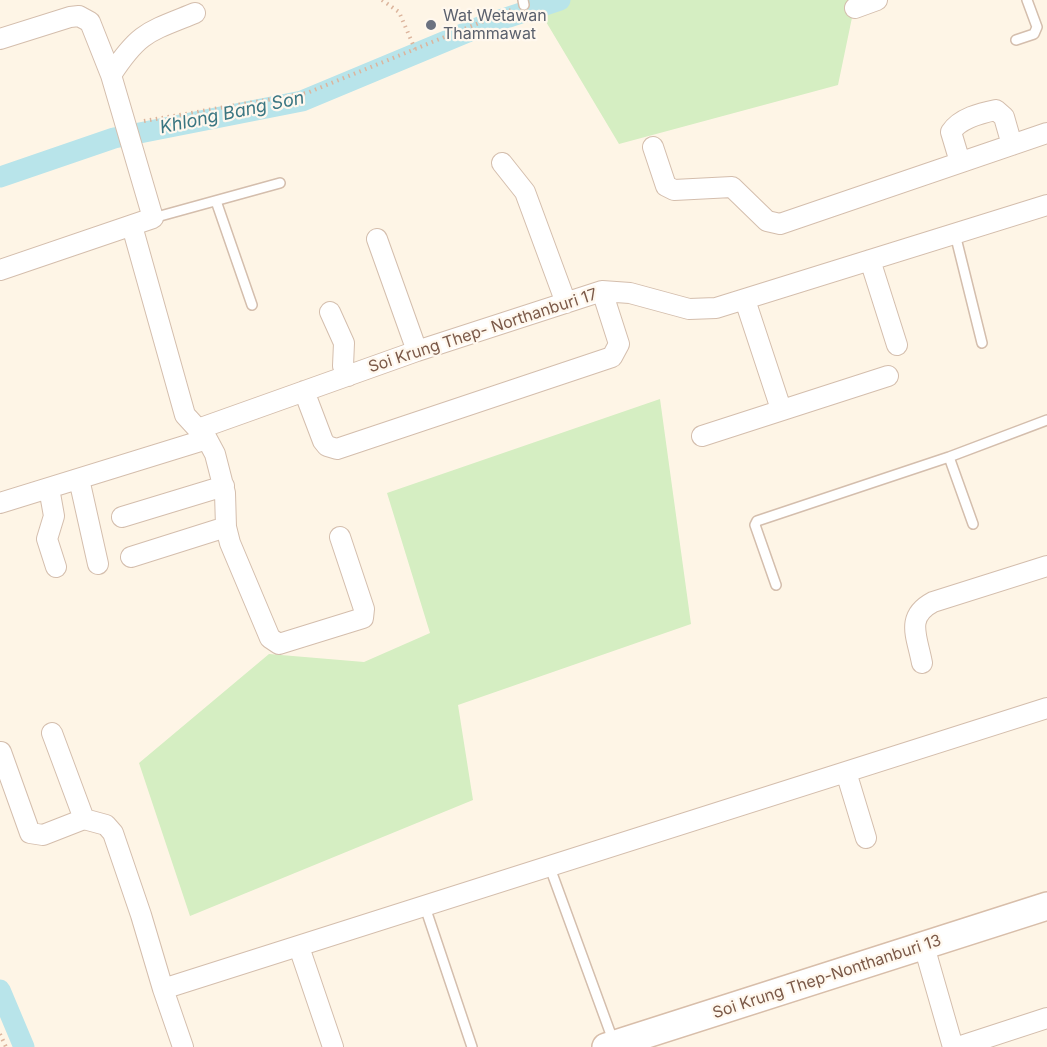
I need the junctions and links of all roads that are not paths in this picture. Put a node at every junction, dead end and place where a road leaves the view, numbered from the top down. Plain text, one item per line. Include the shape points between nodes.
1 (877, 0) edge
2 (1027, 0) edge
3 (77, 8) edge
4 (855, 8) dead end
5 (195, 13) dead end
6 (0, 39) edge
7 (1016, 40) dead end
8 (111, 75) junction
9 (1047, 133) edge
10 (1012, 145) junction
11 (653, 147) dead end
12 (960, 162) junction
13 (502, 163) dead end
14 (279, 183) dead end
15 (216, 201) junction
16 (1047, 205) edge
17 (153, 218) junction
18 (132, 226) junction
19 (955, 234) junction
20 (377, 239) dead end
21 (870, 260) junction
22 (0, 270) edge
23 (602, 291) junction
24 (745, 300) junction
25 (566, 303) junction
26 (252, 305) dead end
27 (330, 312) dead end
28 (982, 343) dead end
29 (897, 345) dead end
30 (417, 351) junction
31 (348, 376) junction
32 (888, 376) dead end
33 (304, 391) junction
34 (781, 409) junction
35 (1047, 420) edge
36 (203, 434) junction
37 (702, 436) dead end
38 (949, 457) junction
39 (79, 479) junction
40 (224, 486) junction
41 (49, 488) junction
42 (0, 503) edge
43 (122, 517) dead end
44 (973, 524) dead end
45 (226, 527) junction
46 (340, 537) dead end
47 (131, 556) dead end
48 (98, 564) dead end
49 (1047, 566) edge
50 (56, 567) dead end
51 (776, 585) dead end
52 (922, 663) dead end
53 (1047, 708) edge
54 (52, 733) dead end
55 (1, 752) edge
56 (846, 772) junction
57 (84, 819) junction
58 (866, 838) dead end
59 (549, 865) junction
60 (1047, 906) edge
61 (425, 907) junction
62 (924, 946) junction
63 (299, 947) junction
64 (163, 989) junction
65 (1047, 1018) edge
66 (610, 1046) edge
67 (183, 1047) edge
68 (333, 1047) edge
69 (472, 1047) edge
70 (954, 1047) edge
71 (958, 1047) edge

1 - 4 street
2 - 7 lane via 1037,27 1034,34
3 - 6 street
3 - 8 street via 90,22
5 - 8 street via 142,35
8 - 17 street
9 - 10 street
10 - 12 street
10 - 12 street via 1004,117 996,110 982,113 964,120 951,132
11 - 12 street via 666,186 674,190 732,187 767,221 780,224
13 - 25 street via 525,192
14 - 15 lane
15 - 17 lane
15 - 26 lane
16 - 19 street, Soi Krung Thep- Northanburi 17
17 - 18 street
18 - 22 street
18 - 36 street via 185,415
19 - 21 street, Soi Krung Thep- Northanburi 17
19 - 28 lane
20 - 30 street
21 - 24 street, Soi Krung Thep- Northanburi 17
21 - 29 street
23 - 24 street, Soi Krung Thep- Northanburi 17 via 630,293 689,309 716,308
23 - 25 street, Soi Krung Thep- Northanburi 17
23 - 33 street via 619,344 612,357 337,449 327,446
24 - 34 street
25 - 30 street, Soi Krung Thep- Northanburi 17
27 - 31 street via 344,343
30 - 31 street, Soi Krung Thep- Northanburi 17
31 - 33 street, Soi Krung Thep- Northanburi 17
32 - 34 street
33 - 36 street, Soi Krung Thep- Northanburi 17
34 - 37 street
35 - 38 lane
36 - 39 street, Soi Krung Thep- Northanburi 17
36 - 40 street via 215,454
38 - 44 lane
38 - 51 lane via 757,521 758,538
39 - 41 street, Soi Krung Thep- Northanburi 17
39 - 48 street
40 - 43 street
40 - 45 street
41 - 42 street, Soi Krung Thep- Northanburi 17
41 - 50 street via 54,516 47,539
45 - 46 street via 270,638 279,644 363,618 364,609
45 - 47 street
49 - 52 street via 920,609 914,620
53 - 56 street
54 - 57 street
55 - 57 street via 30,833 43,835
56 - 58 street
56 - 59 street
57 - 64 street via 106,825 113,833
59 - 61 street
59 - 66 lane
60 - 62 street, Soi Krung Thep-Nonthanburi 13
61 - 63 street
61 - 69 lane
62 - 66 street, Soi Krung Thep-Nonthanburi 13
62 - 70 street
63 - 64 street
63 - 68 street
64 - 67 street
65 - 71 street

